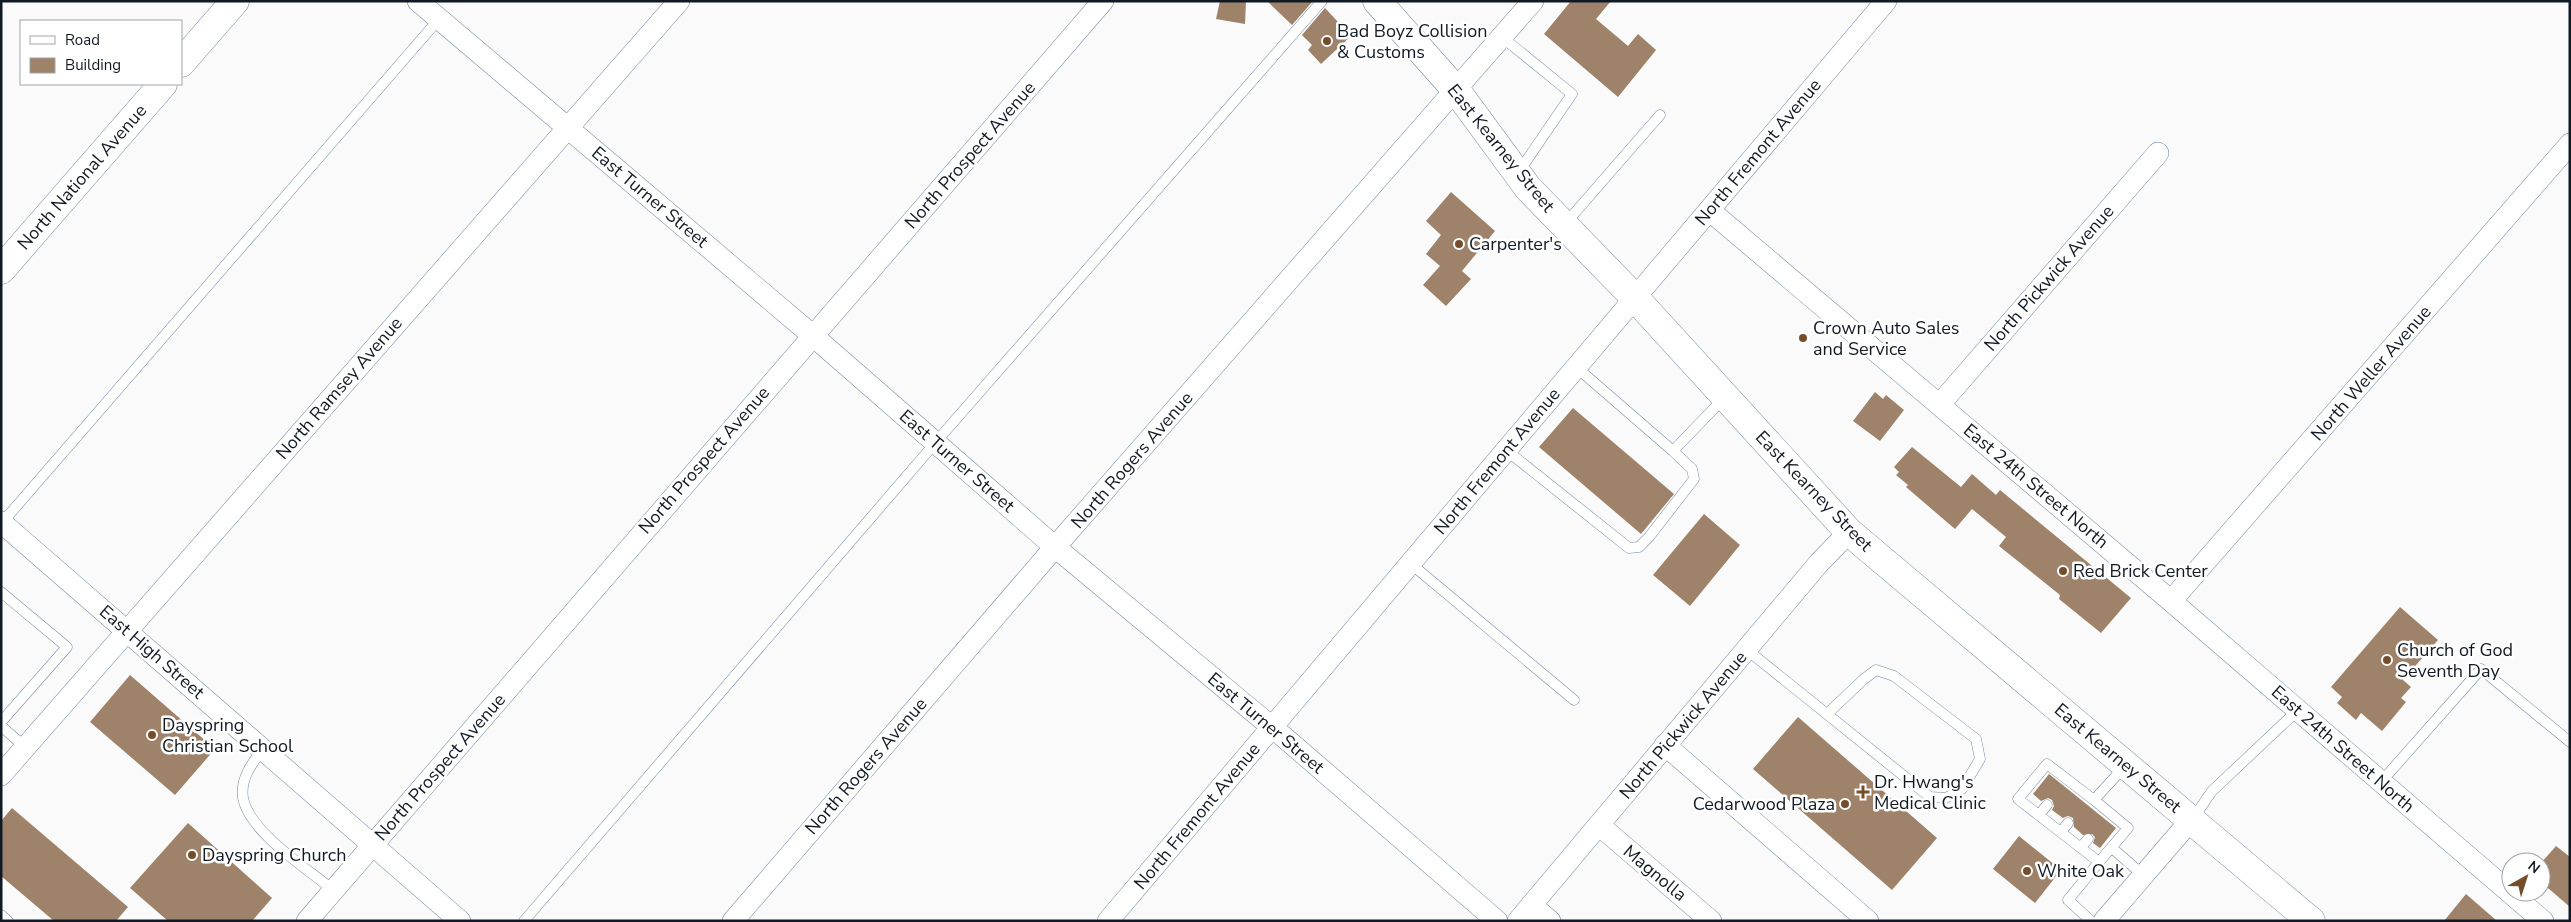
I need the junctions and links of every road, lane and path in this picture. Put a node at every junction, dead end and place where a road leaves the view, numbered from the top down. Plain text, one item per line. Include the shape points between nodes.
1 (235, 1) edge
2 (418, 1) edge
3 (679, 1) edge
4 (1103, 1) edge
5 (1322, 1) edge
6 (1377, 1) edge
7 (1533, 1) edge
8 (1886, 1) edge
9 (439, 19) junction
10 (1502, 37) junction
11 (182, 62) edge
12 (162, 85) edge
13 (1456, 90) junction
14 (1660, 115) dead end
15 (568, 128) junction
16 (2570, 144) edge
17 (2158, 153) dead end
18 (1518, 174) junction
19 (1709, 210) junction
20 (1564, 225) junction
21 (1, 270) edge
22 (1635, 298) junction
23 (812, 335) junction
24 (1576, 367) junction
25 (1725, 397) junction
26 (1940, 404) junction
27 (936, 442) junction
28 (1506, 450) junction
29 (1673, 451) junction
30 (2, 523) edge
31 (1849, 532) junction
32 (1055, 547) junction
33 (1410, 563) junction
34 (1, 592) edge
35 (2172, 601) junction
36 (126, 629) junction
37 (1746, 650) junction
38 (1574, 700) dead end
39 (2298, 710) junction
40 (1826, 714) junction
41 (1, 722) edge
42 (1, 726) edge
43 (1272, 727) junction
44 (2570, 742) edge
45 (1665, 745) junction
46 (26, 747) junction
47 (263, 749) junction
48 (2126, 765) junction
49 (1, 775) edge
50 (2381, 782) junction
51 (2089, 800) junction
52 (2047, 805) dead end
53 (2039, 815) junction
54 (2191, 820) junction
55 (2068, 823) dead end
56 (1599, 825) junction
57 (2060, 832) junction
58 (2088, 838) dead end
59 (372, 845) junction
60 (2081, 848) junction
61 (2112, 848) junction
62 (2099, 862) junction
63 (2143, 875) junction
64 (333, 890) junction
65 (1525, 913) edge
66 (1, 915) edge
67 (8, 921) edge
68 (307, 921) edge
69 (460, 921) edge
70 (524, 921) edge
71 (732, 921) edge
72 (1108, 921) edge
73 (1497, 921) edge
74 (1550, 921) edge
75 (1711, 921) edge
76 (1868, 921) edge
77 (2091, 921) edge
78 (2104, 921) edge
79 (2311, 921) edge
80 (2543, 921) edge

1 - 11 main road
2 - 9 street, East Turner Street
3 - 15 street, North Ramsey Avenue
4 - 23 street, North Prospect Avenue
5 - 27 lane
6 - 13 main road, East Kearney Street
7 - 10 street, North Rogers Avenue
8 - 19 street, North Fremont Avenue
9 - 15 street, East Turner Street
9 - 30 lane
10 - 13 street, North Rogers Avenue
10 - 18 lane via 1572,94
12 - 21 main road, North National Avenue
13 - 18 main road, East Kearney Street
13 - 32 street, North Rogers Avenue
14 - 20 lane
15 - 23 street, East Turner Street
15 - 36 street, North Ramsey Avenue
16 - 35 street, North Weller Avenue
17 - 26 street, North Pickwick Avenue
18 - 20 main road, East Kearney Street
19 - 22 street, North Fremont Avenue
19 - 26 street, East 24th Street North
20 - 22 main road, East Kearney Street
22 - 24 street, North Fremont Avenue
22 - 25 main road, East Kearney Street
23 - 27 street, East Turner Street
23 - 59 street, North Prospect Avenue
24 - 28 street, North Fremont Avenue
24 - 29 lane
25 - 29 lane
25 - 31 main road, East Kearney Street
26 - 35 street, East 24th Street North
27 - 32 street, East Turner Street
27 - 70 lane
28 - 29 lane via 1629,548 1639,547 1649,537 1694,479 1692,470
28 - 33 street, North Fremont Avenue
30 - 36 street, East High Street
31 - 37 street, North Pickwick Avenue
31 - 48 main road, East Kearney Street
32 - 43 street, East Turner Street
32 - 71 street, North Rogers Avenue
33 - 38 lane
33 - 43 street, North Fremont Avenue
34 - 41 lane via 67,647
35 - 39 street, East 24th Street North
36 - 46 street, North Ramsey Avenue
36 - 47 street, East High Street
37 - 40 lane
37 - 45 street, North Pickwick Avenue
39 - 50 street, East 24th Street North
39 - 54 lane via 2212,790
40 - 40 lane via 1930,797 1946,798 1962,789 1980,759 1976,739 1894,676 1876,670
42 - 46 lane
43 - 72 street, North Fremont Avenue
43 - 73 street, East Turner Street
44 - 50 lane via 2481,669
45 - 56 street, North Pickwick Avenue
45 - 76 street
46 - 49 street, North Ramsey Avenue
47 - 59 street, East High Street
47 - 64 lane via 246,776 243,797 246,808 270,838
48 - 51 lane
48 - 54 main road, East Kearney Street
50 - 80 street, East 24th Street North
51 - 53 lane via 2047,764 2018,799
51 - 61 lane via 2128,828
52 - 53 lane
53 - 57 lane
54 - 63 street
54 - 79 main road, East Kearney Street
55 - 57 lane
56 - 65 street, North Pickwick Avenue
56 - 75 street, Magnolla
57 - 60 lane
58 - 60 lane
59 - 64 street, North Prospect Avenue
59 - 69 street, East High Street
60 - 62 lane
61 - 62 lane
61 - 63 lane
62 - 77 lane via 2068,900
63 - 78 street
64 - 68 street, North Prospect Avenue
65 - 74 street
66 - 67 lane

